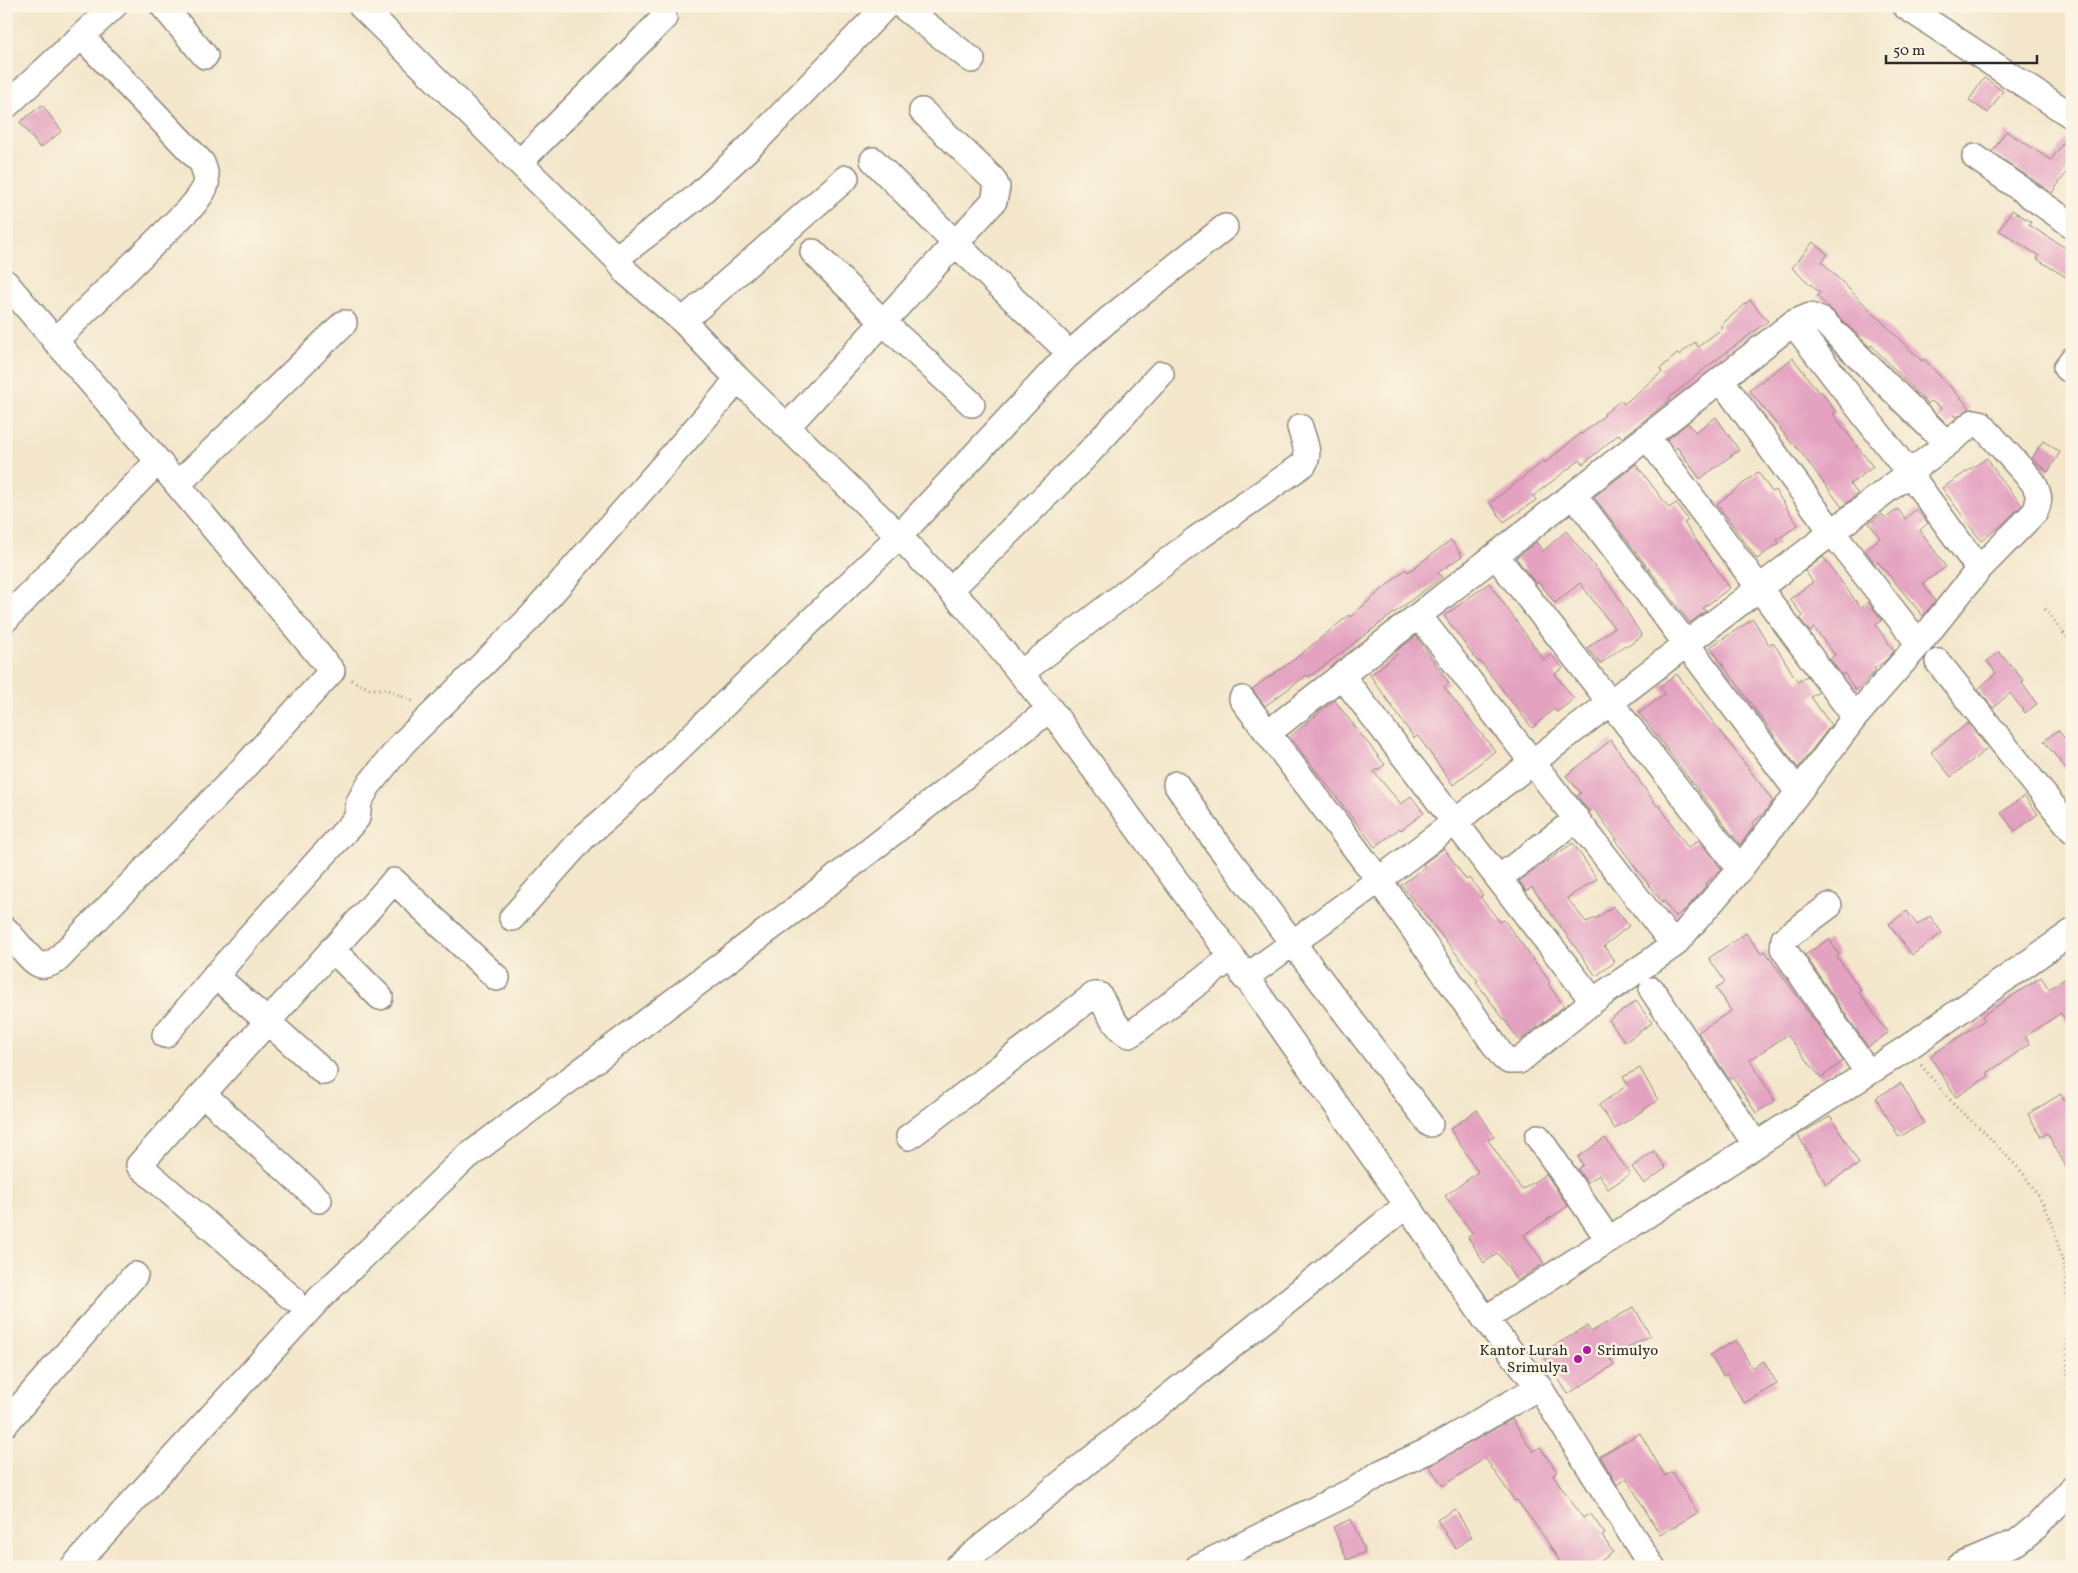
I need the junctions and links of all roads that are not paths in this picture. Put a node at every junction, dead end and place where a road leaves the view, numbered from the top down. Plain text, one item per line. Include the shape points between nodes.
1 (114, 6) edge
2 (163, 6) edge
3 (886, 6) edge
4 (902, 6) edge
5 (1905, 6) edge
6 (372, 10) edge
7 (664, 18) dead end
8 (82, 37) junction
9 (205, 56) dead end
10 (972, 60) dead end
11 (6, 106) edge
12 (922, 110) dead end
13 (2072, 116) edge
14 (528, 154) junction
15 (1975, 157) dead end
16 (873, 160) dead end
17 (846, 178) dead end
18 (2072, 226) edge
19 (1225, 227) dead end
20 (955, 243) junction
21 (813, 252) dead end
22 (616, 258) junction
23 (6, 283) edge
24 (684, 321) junction
25 (344, 323) dead end
26 (884, 323) junction
27 (1793, 323) junction
28 (56, 341) junction
29 (1058, 342) dead end
30 (1160, 374) dead end
31 (1721, 380) junction
32 (731, 386) junction
33 (972, 404) dead end
34 (787, 427) junction
35 (1300, 427) dead end
36 (1648, 438) junction
37 (1947, 444) junction
38 (158, 461) junction
39 (1909, 473) junction
40 (178, 484) junction
41 (1574, 495) junction
42 (1832, 532) junction
43 (899, 535) junction
44 (1496, 556) junction
45 (1979, 568) junction
46 (960, 579) junction
47 (1759, 588) junction
48 (1419, 616) junction
49 (6, 618) edge
50 (1686, 644) junction
51 (1919, 644) junction
52 (1938, 662) dead end
53 (1032, 663) junction
54 (1342, 676) junction
55 (1242, 699) dead end
56 (1610, 703) junction
57 (1041, 716) junction
58 (1855, 717) junction
59 (1268, 733) junction
60 (1532, 762) junction
61 (1176, 784) dead end
62 (1798, 792) junction
63 (1577, 819) junction
64 (1455, 822) junction
65 (2072, 830) edge
66 (1740, 869) junction
67 (1499, 878) junction
68 (1379, 880) junction
69 (1829, 906) dead end
70 (512, 918) dead end
71 (6, 930) edge
72 (2072, 932) edge
73 (1674, 945) junction
74 (332, 949) junction
75 (1284, 950) junction
76 (1243, 969) junction
77 (215, 976) junction
78 (497, 978) dead end
79 (1652, 990) dead end
80 (380, 997) dead end
81 (1594, 1001) junction
82 (267, 1022) junction
83 (164, 1035) dead end
84 (324, 1072) dead end
85 (1868, 1073) junction
86 (202, 1094) junction
87 (1430, 1124) dead end
88 (909, 1137) dead end
89 (1538, 1137) dead end
90 (1756, 1145) junction
91 (319, 1200) dead end
92 (1407, 1205) junction
93 (1608, 1239) junction
94 (135, 1275) dead end
95 (292, 1298) dead end
96 (1494, 1313) junction
97 (1539, 1387) junction
98 (6, 1423) edge
99 (2071, 1490) edge
100 (73, 1567) edge
101 (957, 1567) edge
102 (1198, 1567) edge
103 (1652, 1567) edge
104 (1958, 1567) edge

1 - 8 street
2 - 9 street
3 - 22 street via 758,140 694,199
4 - 10 street
5 - 13 street
6 - 14 street
7 - 14 street
8 - 11 street
8 - 28 street via 202,163 208,178 194,204
12 - 20 street via 993,179 997,187 994,201
14 - 22 street
15 - 18 street
16 - 20 street
17 - 24 street
19 - 43 street via 1065,358
20 - 26 street
20 - 29 street
21 - 26 street
22 - 24 street via 627,273
23 - 28 street
24 - 32 street
25 - 40 street
26 - 33 street
26 - 34 street
27 - 31 street
27 - 37 street via 1810,316 1822,321
27 - 39 street
28 - 38 street
30 - 46 street via 1082,460
31 - 36 street
31 - 42 street
32 - 34 street
32 - 77 street via 530,618 403,743 368,786 359,802 357,818
34 - 43 street
35 - 53 street via 1308,458 1304,464 1196,539
36 - 41 street
36 - 47 street
37 - 39 street
37 - 45 street via 1969,425 1980,423 2033,482 2039,494 2040,502 2035,512
38 - 40 street
38 - 49 street
39 - 42 street
39 - 45 street
40 - 71 street via 332,671 238,774 56,961 40,964
41 - 44 street
41 - 50 street
42 - 47 street
42 - 51 street
43 - 46 street
43 - 70 street via 584,837
44 - 48 street
44 - 56 street
45 - 51 street
46 - 53 street via 969,610
47 - 50 street
47 - 58 street
48 - 54 street
48 - 60 street
50 - 56 street
50 - 62 street
51 - 58 street
52 - 65 street
53 - 57 street
54 - 59 street
54 - 64 street
55 - 59 street
56 - 60 street
56 - 66 street
57 - 76 street
57 - 100 street via 796,908 462,1160 318,1300
58 - 62 street
59 - 68 street
60 - 63 street
60 - 64 street
61 - 75 street
62 - 66 street
63 - 67 street
63 - 73 street
64 - 67 street
64 - 68 street
66 - 73 street
67 - 81 street
68 - 75 street
68 - 81 street via 1503,1057 1519,1061
69 - 85 street via 1784,939 1783,948
72 - 85 street
73 - 81 street
74 - 78 street via 394,881
74 - 80 street
74 - 82 street
75 - 76 street
75 - 87 street
76 - 88 street via 1130,1035 1118,1026 1099,995 1094,995
76 - 92 street
77 - 82 street
77 - 83 street
79 - 90 street
82 - 84 street
82 - 86 street
85 - 90 street
86 - 91 street
86 - 95 street via 139,1165
89 - 93 street
90 - 93 street
92 - 96 street
92 - 101 street
93 - 96 street
94 - 98 street
96 - 97 street
97 - 102 street via 1430,1450
97 - 103 street
99 - 104 street via 2017,1542

